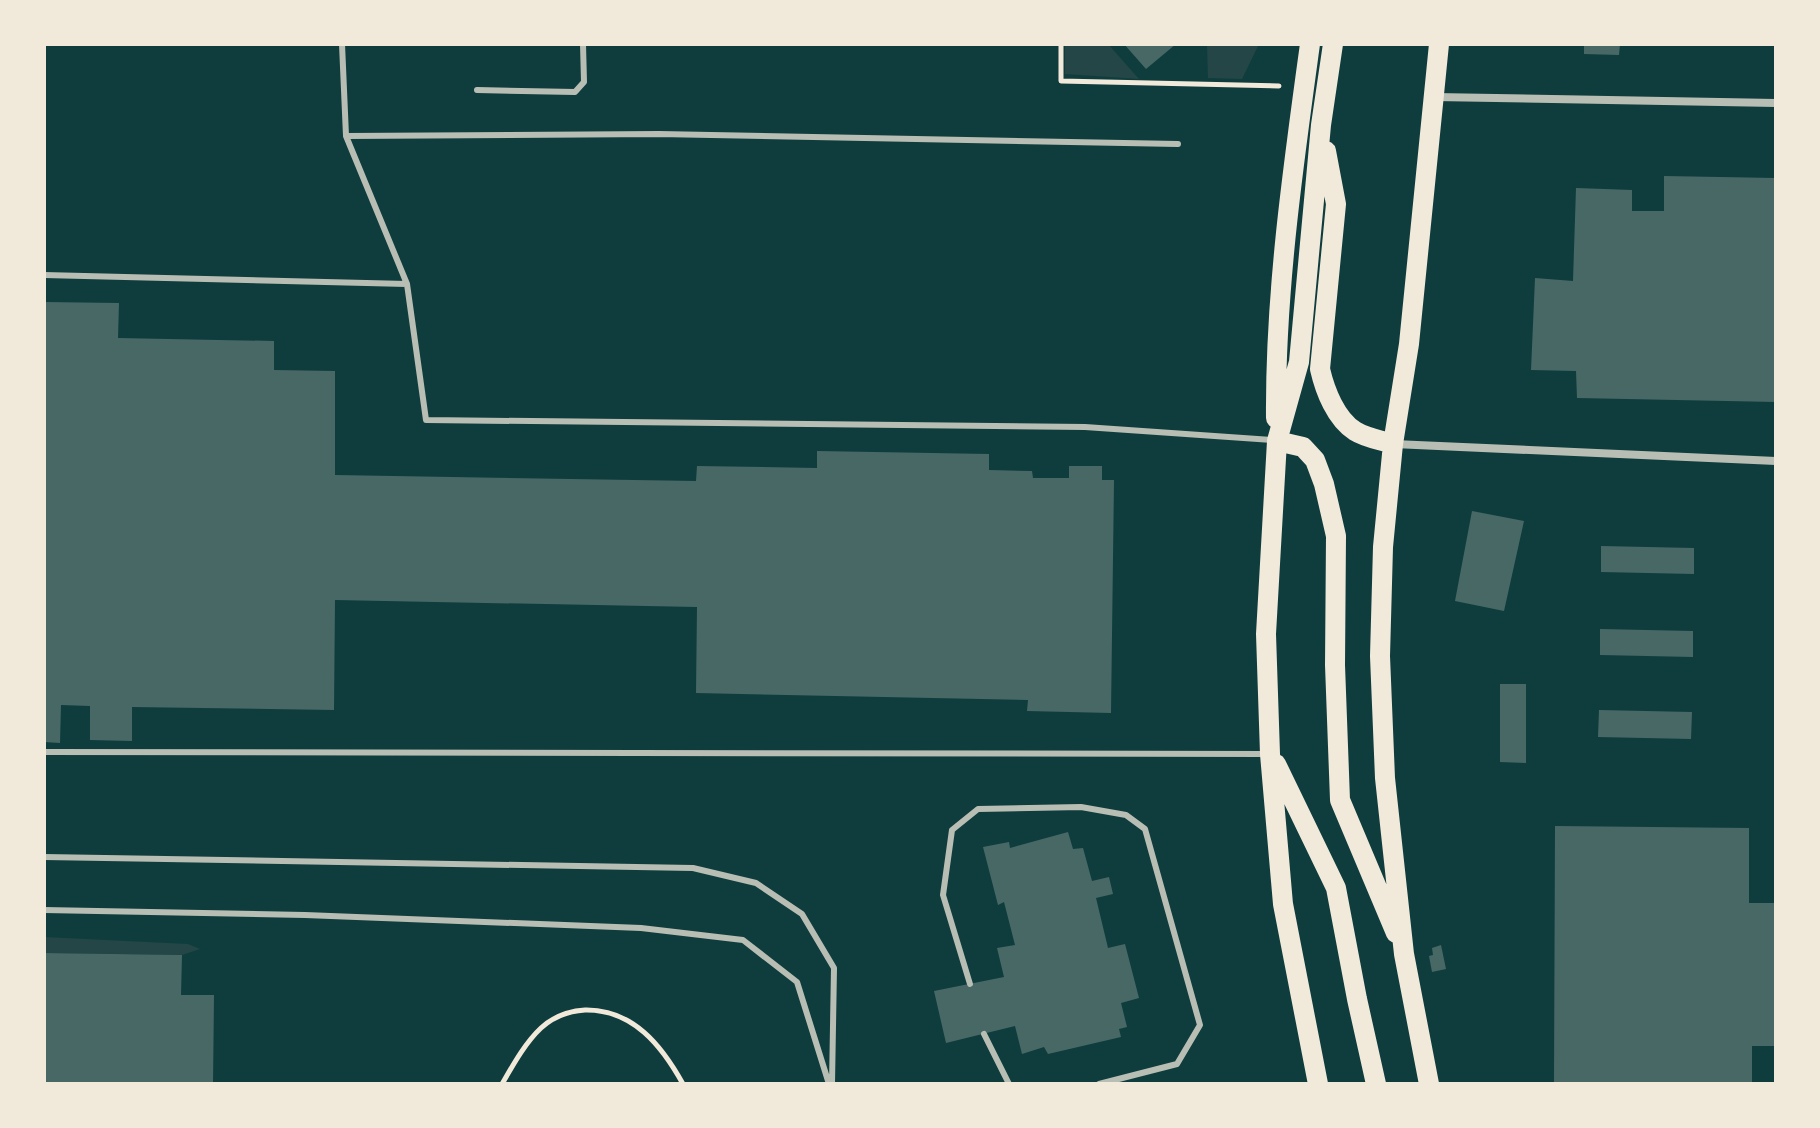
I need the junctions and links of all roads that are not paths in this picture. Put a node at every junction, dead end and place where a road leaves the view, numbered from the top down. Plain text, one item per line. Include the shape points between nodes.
1 (342, 44) edge
2 (583, 44) edge
3 (1310, 44) edge
4 (1333, 44) edge
5 (1439, 44) edge
6 (477, 90) dead end
7 (1434, 97) junction
8 (1776, 103) edge
9 (1321, 125) junction
10 (346, 136) junction
11 (1178, 144) dead end
12 (44, 275) edge
13 (407, 284) junction
14 (1277, 441) junction
15 (1393, 444) junction
16 (1776, 461) edge
17 (44, 752) edge
18 (1270, 754) junction
19 (44, 857) edge
20 (44, 910) edge
21 (1404, 954) junction
22 (970, 984) dead end
23 (984, 1034) dead end
24 (830, 1084) edge
25 (1009, 1084) edge
26 (1099, 1084) edge
27 (1318, 1084) edge
28 (1376, 1084) edge
29 (1429, 1084) edge

1 - 10 lane
2 - 6 lane via 584,82 575,92
3 - 14 main road via 1290,184 1276,369
4 - 9 main road
5 - 7 main road
7 - 8 street
7 - 15 main road via 1409,344
9 - 14 main road via 1299,362
9 - 15 main road via 1336,204 1320,369 1341,418 1356,432
10 - 11 lane via 659,134
10 - 13 lane
12 - 13 lane
13 - 14 lane via 426,420 1085,427
14 - 18 main road via 1266,634
14 - 21 main road via 1303,447 1315,460 1324,484 1336,536 1340,800
15 - 16 street
15 - 21 main road via 1380,656 1385,778
17 - 18 lane
18 - 27 main road via 1283,904
18 - 28 main road via 1336,888
19 - 24 lane via 693,868 756,883 802,914 834,968
20 - 24 lane via 641,928 743,940 797,982
21 - 29 main road
22 - 26 lane via 943,895 952,830 978,809 1081,807 1126,815 1145,829 1200,1025 1177,1064
23 - 25 lane

